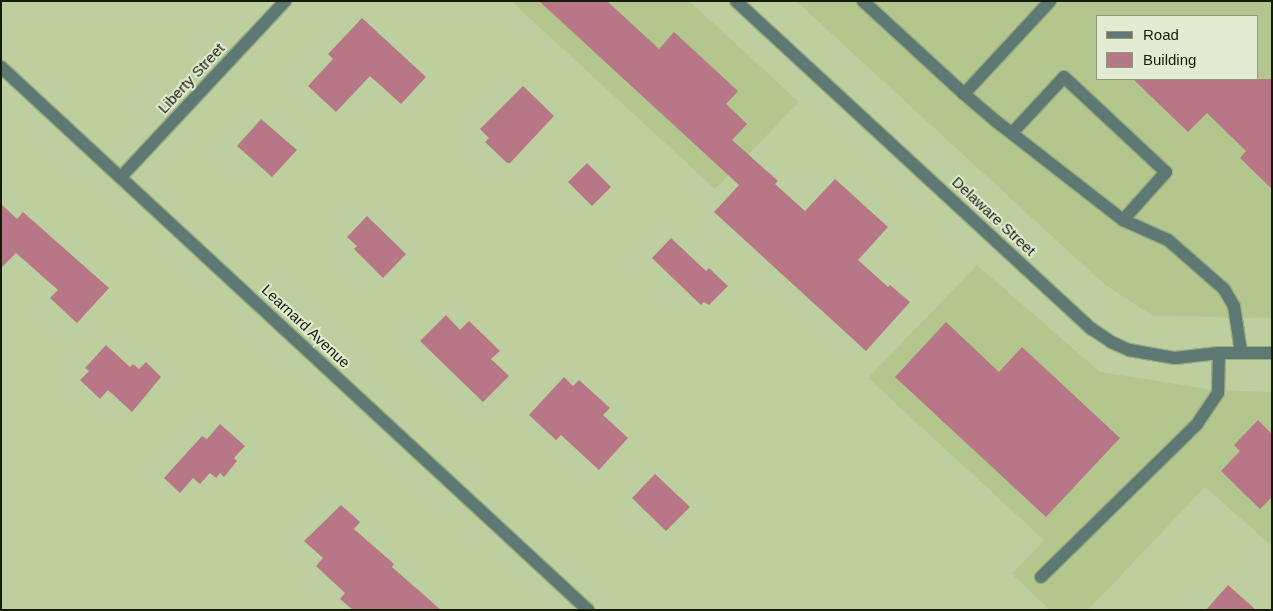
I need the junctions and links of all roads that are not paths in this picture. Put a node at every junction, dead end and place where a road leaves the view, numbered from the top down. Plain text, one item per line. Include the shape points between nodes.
1 (285, 1) edge
2 (736, 1) edge
3 (862, 1) edge
4 (1050, 1) edge
5 (1, 68) edge
6 (964, 94) junction
7 (1012, 133) junction
8 (121, 177) junction
9 (1123, 220) junction
10 (1241, 352) junction
11 (1219, 353) junction
12 (1272, 353) edge
13 (1041, 577) dead end
14 (588, 610) edge

1 - 8 street, Liberty Street
2 - 11 street, Delaware Street via 1092,329 1120,346 1150,355 1175,358
3 - 6 street
4 - 6 street
5 - 8 street, Learnard Avenue
6 - 7 street
7 - 9 street
7 - 9 street via 1064,77 1166,172
8 - 14 street, Learnard Avenue
9 - 10 street via 1168,240 1224,289 1234,306
10 - 11 street, Delaware Street
10 - 12 street, Delaware Street
11 - 13 street via 1218,393 1197,424

